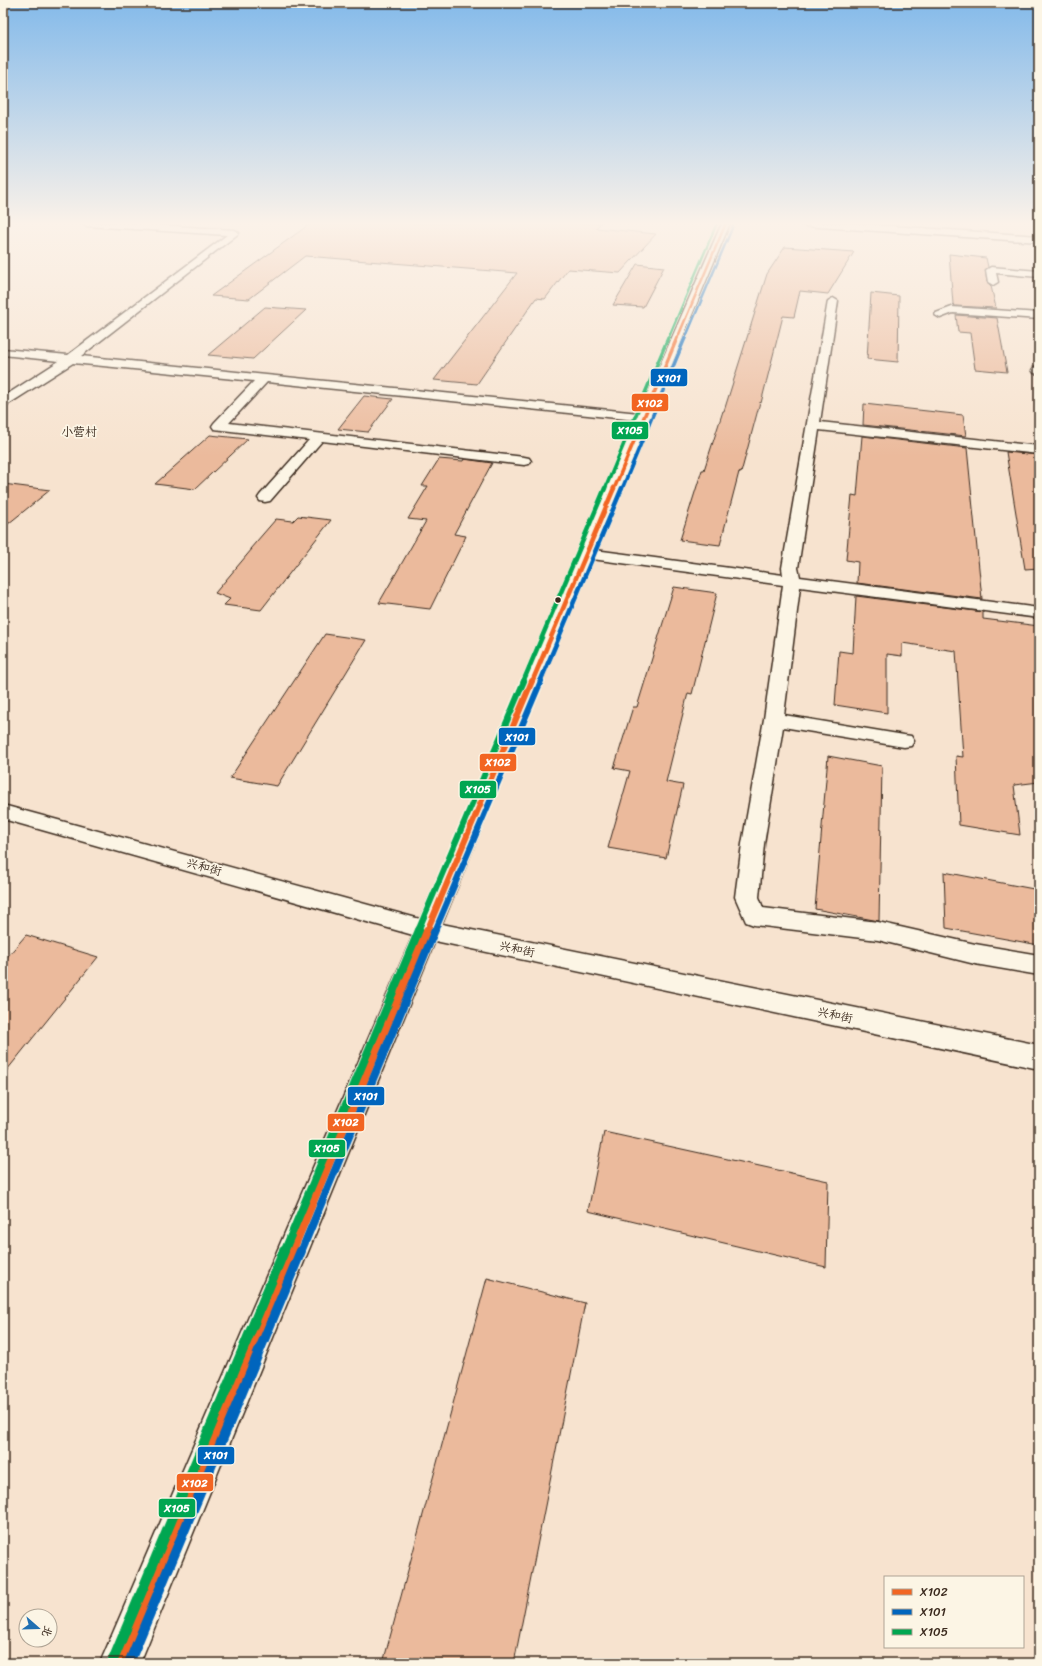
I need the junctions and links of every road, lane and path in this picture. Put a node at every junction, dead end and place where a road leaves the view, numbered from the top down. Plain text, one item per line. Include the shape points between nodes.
1 (147, 301) edge
2 (694, 301) edge
3 (833, 301) dead end
4 (940, 315) dead end
5 (1039, 316) edge
6 (3, 352) edge
7 (72, 358) junction
8 (264, 378) junction
9 (3, 402) edge
10 (645, 417) junction
11 (812, 425) junction
12 (318, 438) junction
13 (1039, 450) edge
14 (524, 461) dead end
15 (265, 498) dead end
16 (589, 548) junction
17 (791, 574) junction
18 (835, 580) junction
19 (1039, 600) edge
20 (1039, 613) edge
21 (774, 719) junction
22 (904, 741) dead end
23 (3, 812) edge
24 (427, 930) junction
25 (1039, 965) edge
26 (1039, 1057) edge
27 (120, 1663) edge

1 - 7 street
2 - 10 street
3 - 11 street
4 - 5 street via 952,310
6 - 7 street
7 - 8 street
7 - 9 street
8 - 10 street
8 - 12 street via 219,426
10 - 16 street
11 - 13 street
11 - 17 street
12 - 14 street
12 - 15 street
16 - 17 street
16 - 24 street
17 - 18 street
17 - 21 street
18 - 19 street
18 - 20 street
21 - 22 street
21 - 25 street via 753,844 747,897 754,916 878,931 975,954
23 - 24 street, 兴和街
24 - 26 street, 兴和街
24 - 27 street

